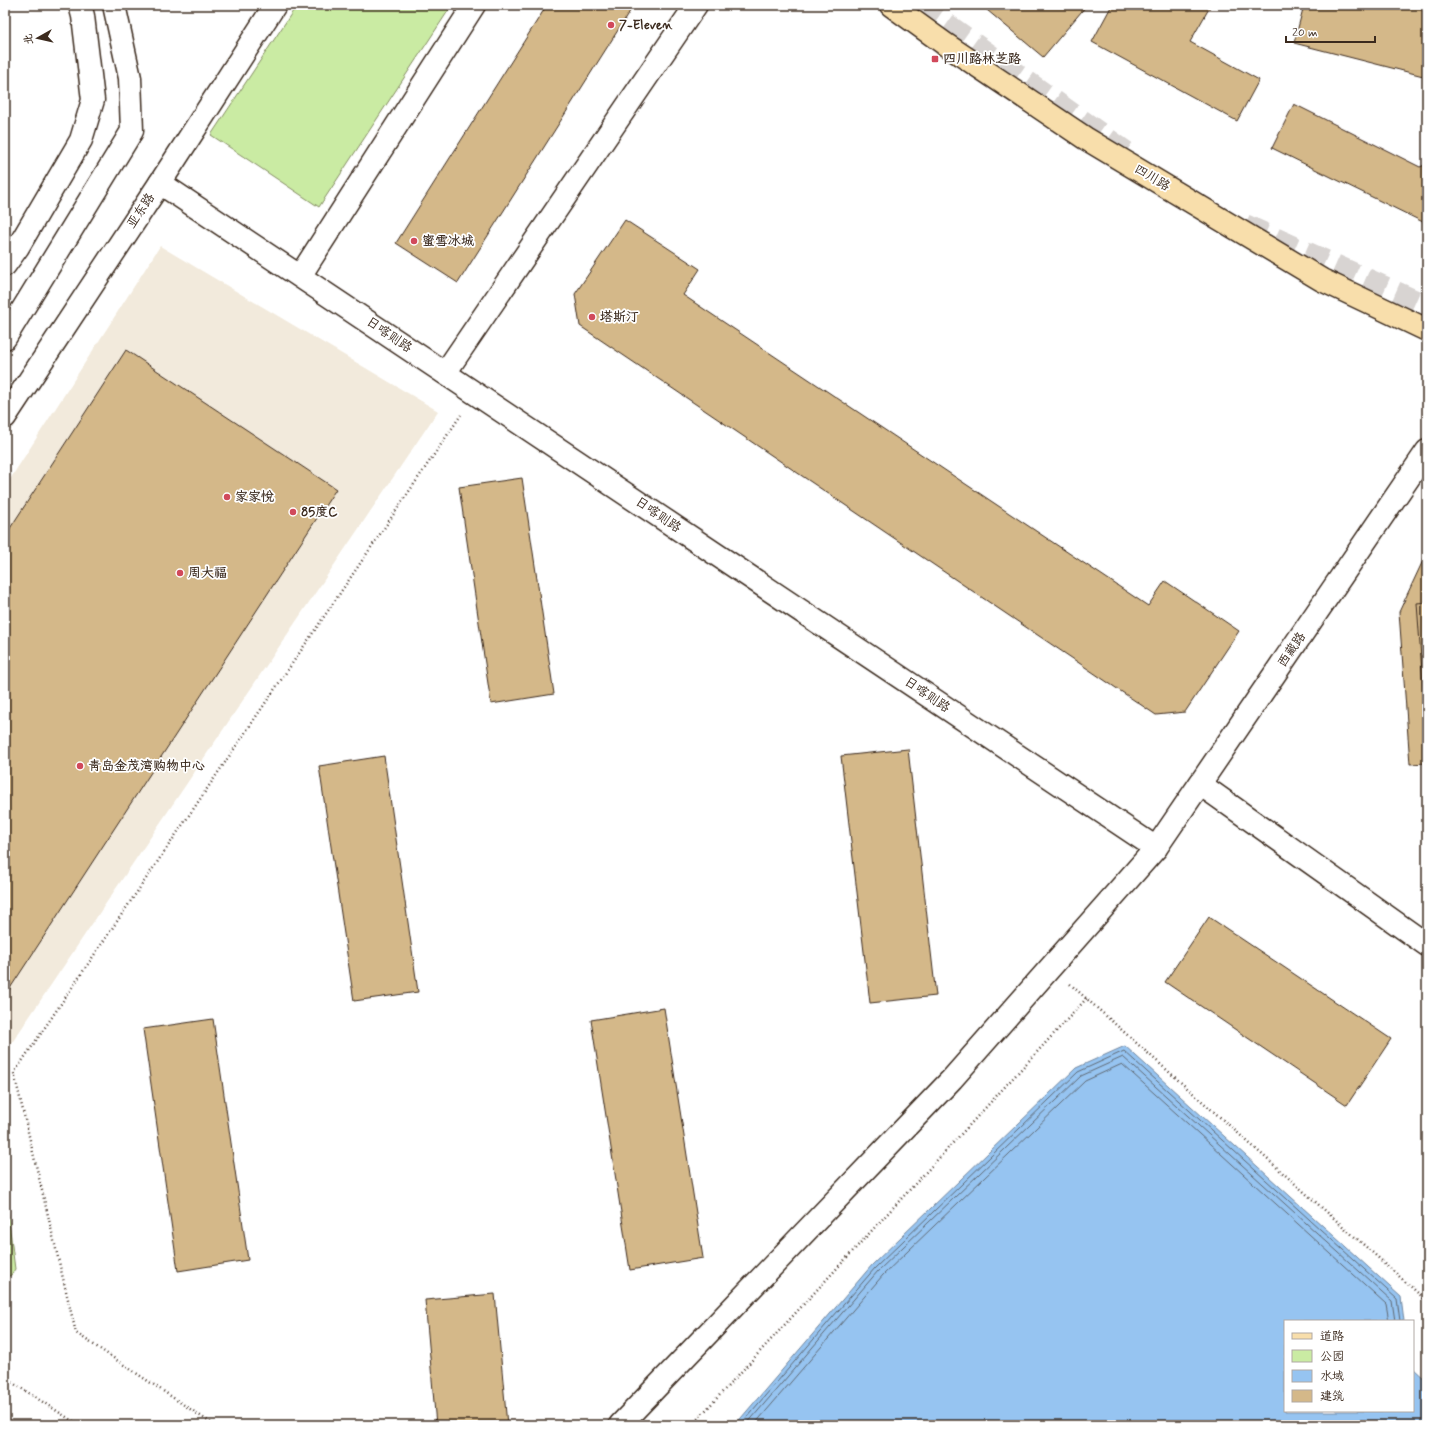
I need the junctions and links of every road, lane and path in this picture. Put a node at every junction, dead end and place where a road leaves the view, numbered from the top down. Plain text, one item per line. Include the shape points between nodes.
1 (80, 5) edge
2 (114, 5) edge
3 (275, 5) edge
4 (474, 5) edge
5 (696, 5) edge
6 (891, 5) edge
7 (160, 183) junction
8 (5, 265) edge
9 (300, 276) junction
10 (1427, 330) edge
11 (5, 338) edge
12 (445, 373) junction
13 (476, 393) junction
14 (5, 417) edge
15 (1427, 451) edge
16 (1200, 784) junction
17 (1156, 848) junction
18 (1427, 945) edge
19 (1427, 1301) edge
20 (5, 1378) edge
21 (79, 1425) edge
22 (214, 1425) edge
23 (620, 1425) edge
24 (692, 1425) edge

1 - 8 street via 93,100 81,140
2 - 11 street via 130,78 132,131
3 - 7 street, 亚东路
4 - 9 street
5 - 12 street
6 - 10 main road, 四川路 via 1085,138 1322,280
7 - 9 street, 日喀则路
7 - 14 street, 亚东路
9 - 12 street, 日喀则路
12 - 13 street, 日喀则路
13 - 17 street, 日喀则路
13 - 22 path via 14,1072 76,1333
15 - 16 street, 西藏路
16 - 17 street, 西藏路
16 - 18 street
17 - 23 street, 西藏路 via 952,1079
19 - 24 path via 1087,998
20 - 21 path

